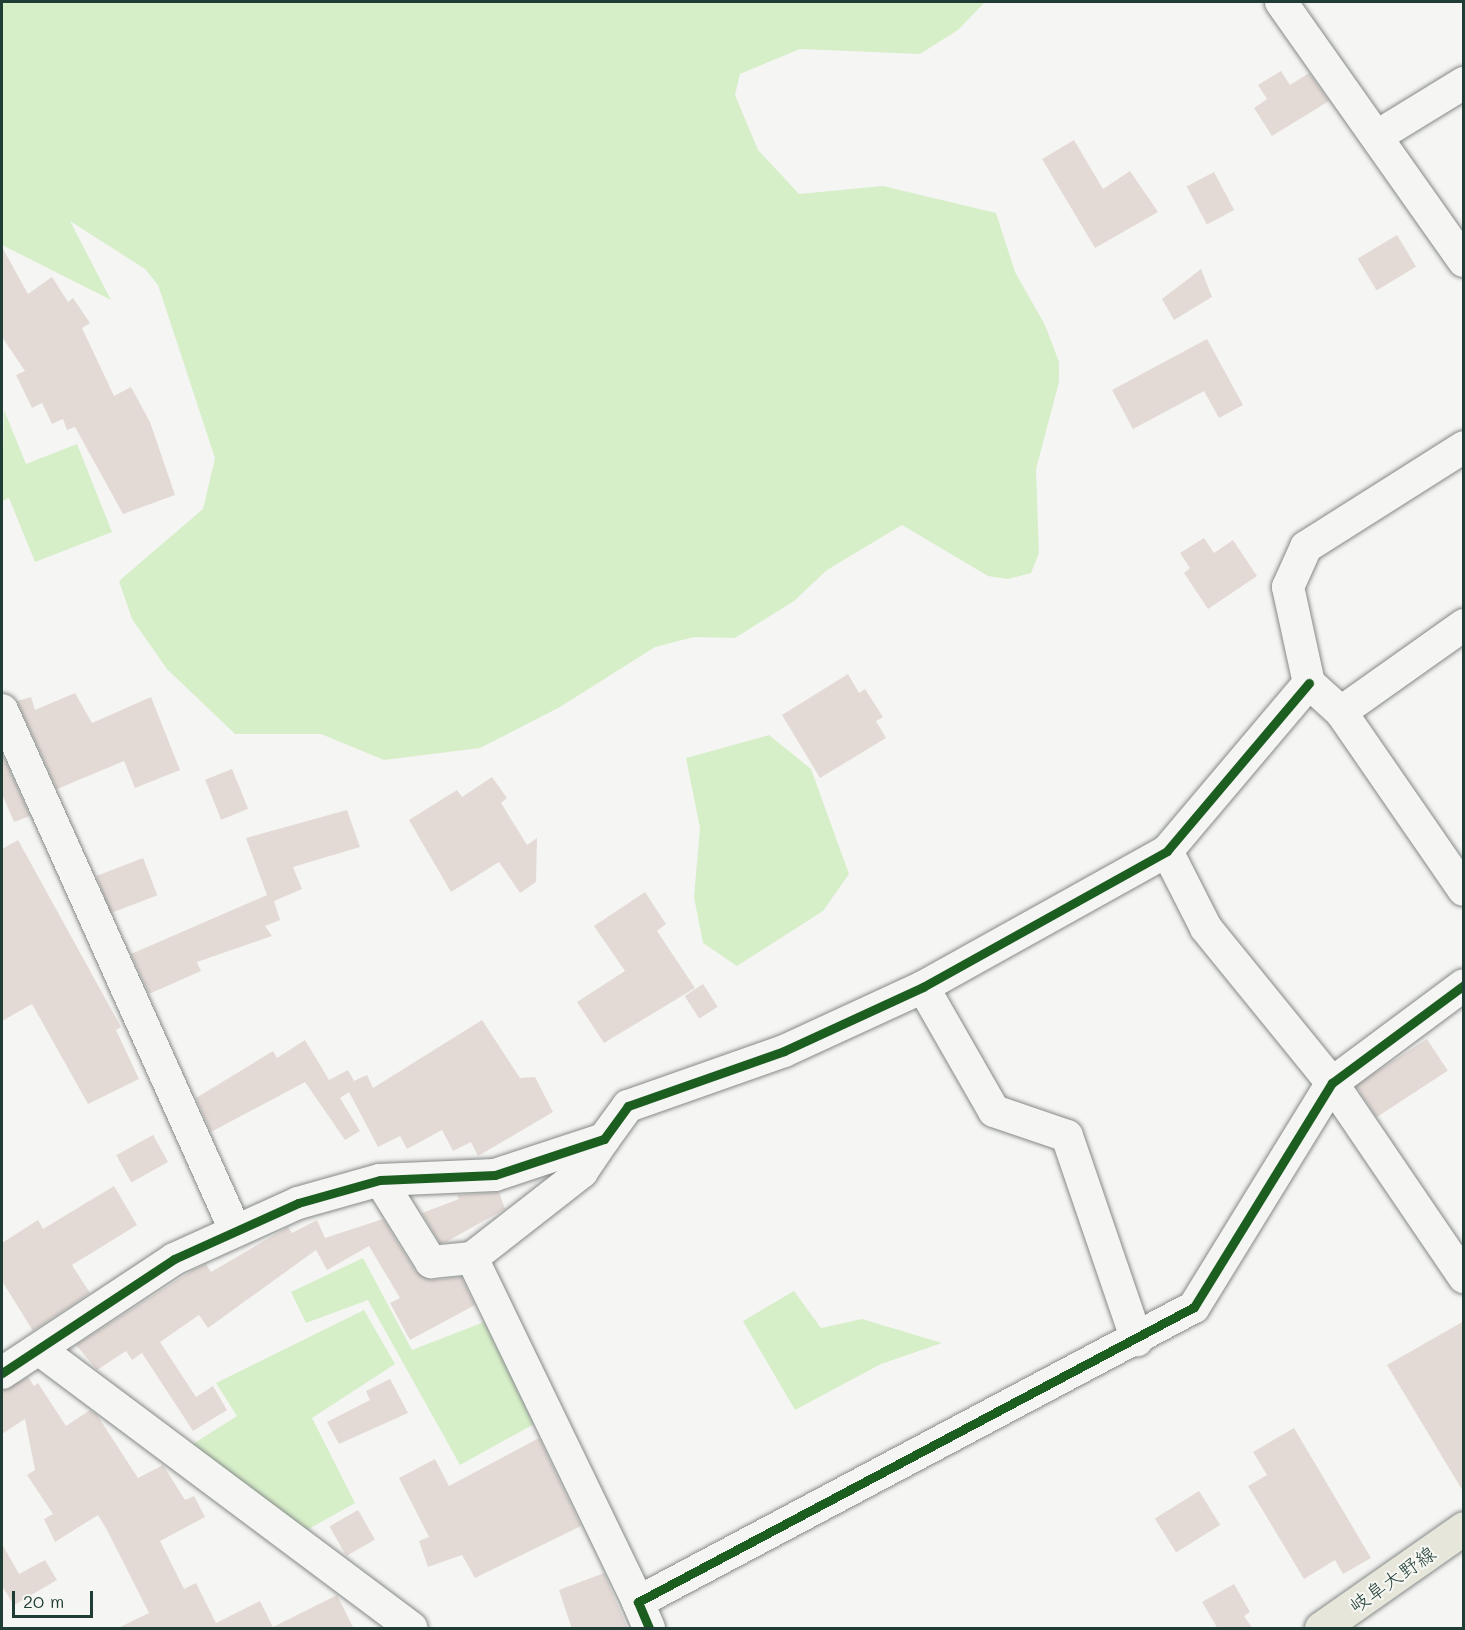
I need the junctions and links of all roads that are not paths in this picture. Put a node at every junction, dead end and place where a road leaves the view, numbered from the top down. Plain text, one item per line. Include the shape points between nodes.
1 (1281, 2) edge
2 (1464, 83) edge
3 (1379, 135) junction
4 (1464, 261) edge
5 (1464, 447) edge
6 (1464, 625) edge
7 (1309, 683) junction
8 (2, 710) edge
9 (1341, 711) junction
10 (1167, 851) junction
11 (1464, 890) edge
12 (1464, 985) edge
13 (923, 987) junction
14 (1332, 1083) junction
15 (604, 1139) junction
16 (380, 1180) junction
17 (235, 1230) junction
18 (472, 1258) junction
19 (1464, 1277) edge
20 (1137, 1340) junction
21 (40, 1350) junction
22 (2, 1373) edge
23 (1464, 1528) edge
24 (643, 1615) edge
25 (1338, 1624) edge
26 (412, 1629) edge

1 - 3 street
2 - 3 street
3 - 4 street
5 - 7 street via 1306,547 1288,587
6 - 9 street
7 - 9 street
7 - 10 street
8 - 17 street
9 - 11 street
10 - 13 street
10 - 14 street via 1206,928
12 - 14 street
13 - 15 street via 784,1051 628,1106
13 - 20 street via 994,1111 1067,1136
14 - 19 street
14 - 20 street via 1194,1307
15 - 16 street via 495,1175
15 - 18 street via 582,1172
16 - 17 street via 298,1203
16 - 18 street via 431,1262
17 - 21 street via 174,1259
18 - 24 street
20 - 24 street via 916,1451
21 - 22 street
21 - 26 street
23 - 25 main road, 岐阜大野線

